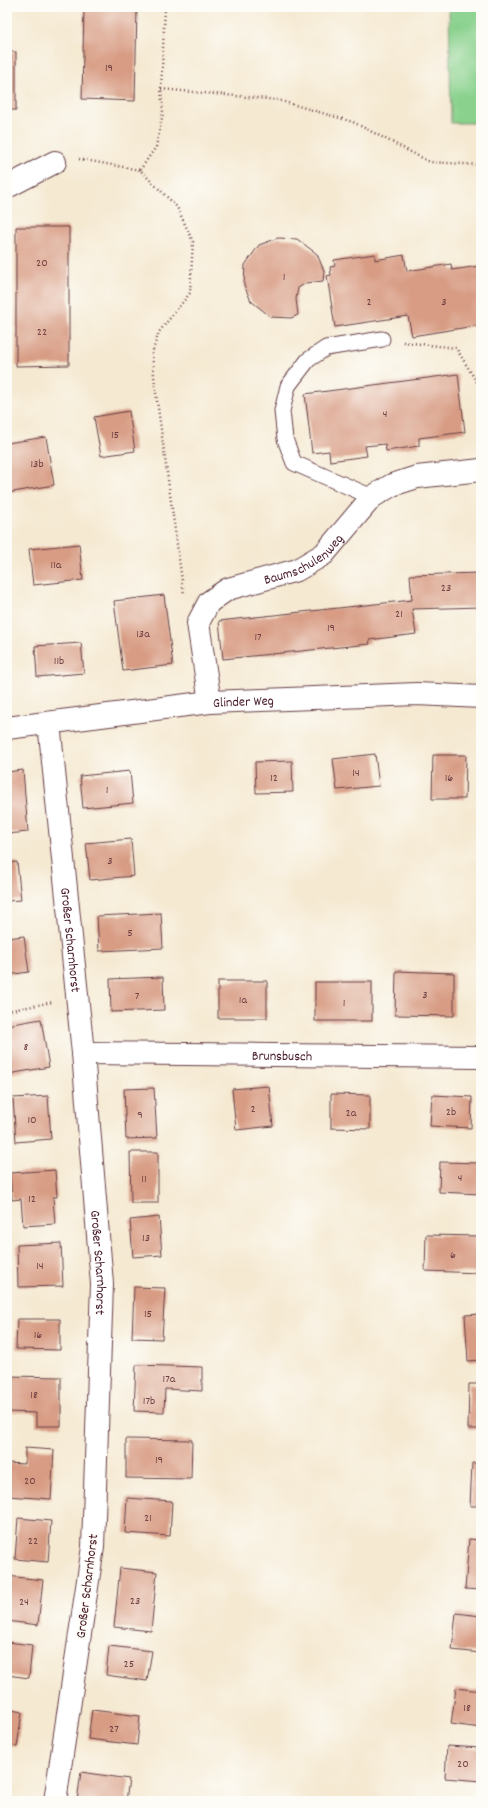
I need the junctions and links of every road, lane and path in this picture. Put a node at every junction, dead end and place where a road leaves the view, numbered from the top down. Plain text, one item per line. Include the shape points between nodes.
1 (164, 7) edge
2 (162, 89) junction
3 (55, 162) joint
4 (481, 166) edge
5 (140, 170) junction
6 (7, 187) edge
7 (382, 339) joint
8 (481, 389) edge
9 (481, 470) edge
10 (372, 497) junction
11 (198, 623) junction
12 (481, 697) edge
13 (210, 702) junction
14 (49, 723) junction
15 (7, 728) edge
16 (77, 998) junction
17 (7, 1011) edge
18 (83, 1053) junction
19 (481, 1058) edge
20 (55, 1801) edge

1 - 2 path
2 - 4 path via 278,100 353,122 430,162
2 - 5 path via 163,113 156,147
3 - 5 path via 80,159
3 - 6 street
5 - 11 path via 177,207 193,242 190,293 158,332 152,353 184,599
7 - 8 path via 456,348
7 - 10 lane via 326,348 308,360 288,386 282,411 285,439 294,463
9 - 10 street, Baumschulenweg via 417,478 392,485
10 - 11 street, Baumschulenweg via 324,554 297,570 228,589 209,602
11 - 13 street
12 - 13 street, Glinder Weg via 417,694
13 - 14 street, Glinder Weg
14 - 15 street, Glinder Weg
14 - 16 street, Großer Scharnhorst
16 - 17 path
16 - 18 street, Großer Scharnhorst
18 - 19 street, Brunsbusch
18 - 20 street, Großer Scharnhorst via 102,1284 93,1547

